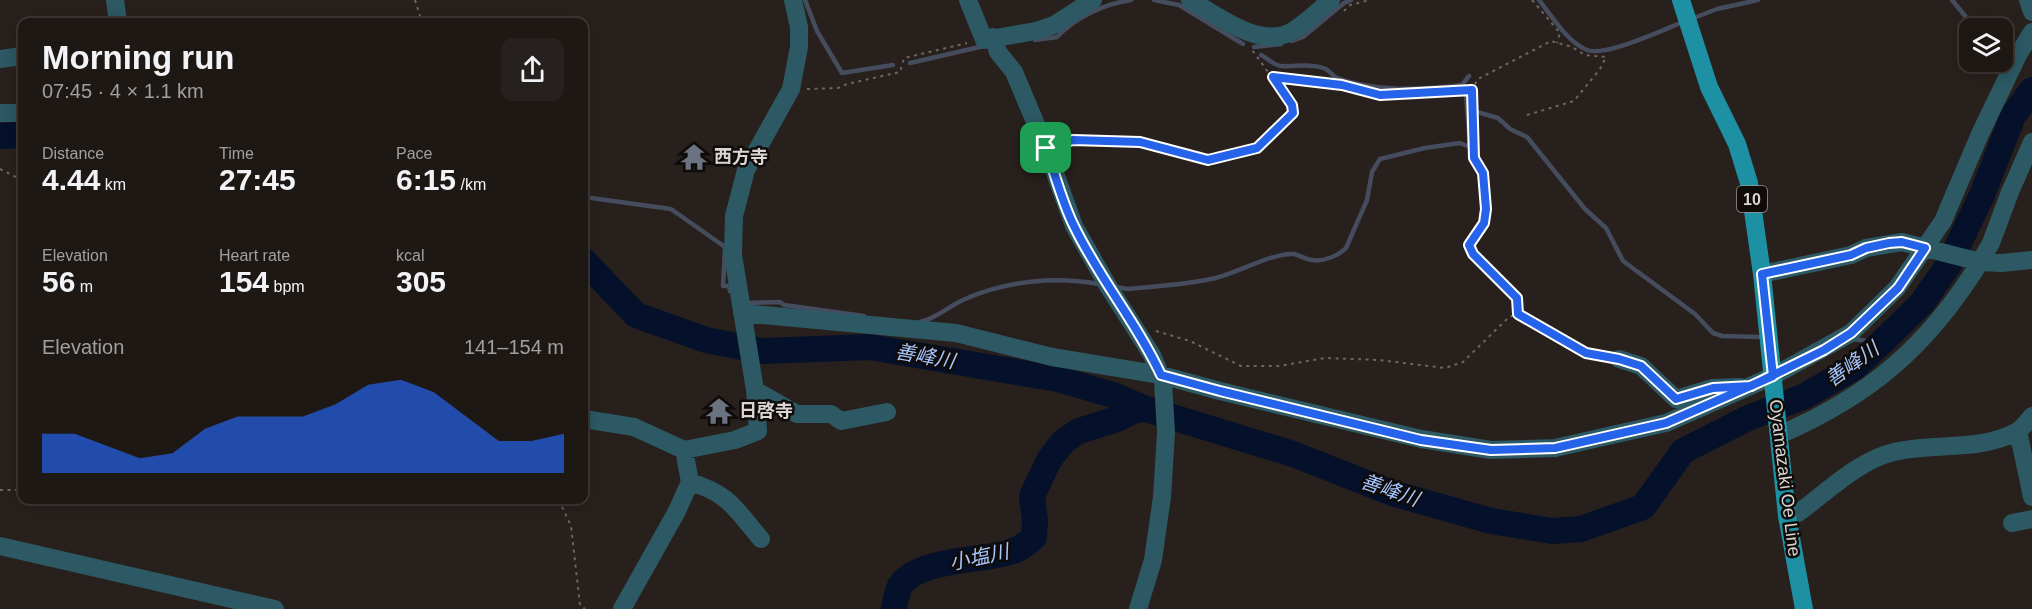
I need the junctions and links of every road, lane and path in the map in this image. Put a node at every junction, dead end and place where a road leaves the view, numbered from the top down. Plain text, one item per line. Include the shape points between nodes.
1 (115, 0) edge
2 (415, 0) edge
3 (793, 0) edge
4 (968, 0) edge
5 (1093, 0) edge
6 (1190, 0) edge
7 (1331, 0) edge
8 (1532, 0) edge
9 (2028, 0) edge
10 (2032, 12) edge
11 (1685, 13) edge
12 (117, 18) edge
13 (421, 18) edge
14 (1249, 33) junction
15 (988, 38) junction
16 (1557, 43) junction
17 (2025, 43) edge
18 (18, 57) edge
19 (0, 59) edge
20 (1273, 77) junction
21 (790, 90) junction
22 (1472, 90) junction
23 (0, 113) edge
24 (18, 113) edge
25 (1527, 115) dead end
26 (2032, 142) edge
27 (1046, 148) junction
28 (0, 169) edge
29 (18, 178) edge
30 (1928, 249) junction
31 (2032, 260) edge
32 (1977, 261) junction
33 (1762, 274) junction
34 (1518, 314) junction
35 (742, 317) junction
36 (1133, 325) junction
37 (1619, 359) joint
38 (1162, 378) junction
39 (1773, 379) junction
40 (1751, 386) junction
41 (755, 390) junction
42 (887, 412) dead end
43 (2032, 416) edge
44 (588, 420) edge
45 (2018, 431) junction
46 (1779, 433) junction
47 (684, 450) junction
48 (690, 482) junction
49 (0, 490) edge
50 (18, 490) edge
51 (2032, 497) edge
52 (561, 504) edge
53 (1787, 516) junction
54 (2032, 519) edge
55 (2012, 523) dead end
56 (760, 539) dead end
57 (0, 546) edge
58 (276, 609) edge
59 (585, 609) edge
60 (622, 609) edge
61 (1138, 609) edge
62 (1804, 609) edge

1 - 12 street
2 - 13 path
3 - 21 street via 799,48
4 - 15 street
5 - 15 street via 1054,25
6 - 14 street
7 - 14 street via 1290,32 1272,37
8 - 16 path via 1560,33
9 - 10 street
11 - 33 main road, Oyamazaki Oe Line / 10 via 1709,87 1737,144 1749,183
14 - 20 path via 1253,54
15 - 21 path via 904,57 900,72 838,88
15 - 27 street via 1014,72
16 - 22 path via 1551,41 1478,79
16 - 25 path via 1586,55 1606,57 1574,101
17 - 30 street
18 - 19 street
20 - 22 path via 1342,85 1380,95
20 - 27 path via 1292,105 1293,113 1257,148 1208,160 1140,142 1073,140
21 - 35 street via 747,170 734,216 733,255
22 - 34 path via 1474,158 1483,173 1486,209 1484,223 1469,245 1473,254 1517,298
23 - 24 street
26 - 32 street via 1991,243
27 - 36 street via 1074,226
28 - 29 path
30 - 32 street
30 - 33 street via 1889,243
30 - 39 street via 1898,288 1851,333
31 - 32 street
32 - 46 street via 1959,295 1896,364 1868,388 1804,425
33 - 39 main road, Oyamazaki Oe Line / 10
34 - 36 path via 1509,317 1463,362 1445,368 1325,358 1279,366 1241,366 1190,341
34 - 37 path via 1586,353
35 - 38 street via 956,333
35 - 41 street
36 - 38 street
37 - 40 street via 1641,366 1676,399 1713,388
38 - 40 street via 1421,440 1491,450 1555,448 1666,423
38 - 61 street via 1166,432 1162,497 1153,560
39 - 40 street
39 - 46 main road, Oyamazaki Oe Line / 10
41 - 42 street via 797,414 831,414 841,421
41 - 47 street via 758,431
43 - 45 street
44 - 47 street via 634,428
45 - 51 street
45 - 53 street via 1997,440 1964,446 1894,452 1862,465 1798,513
46 - 53 main road, Oyamazaki Oe Line / 10
47 - 48 street
48 - 56 street via 712,488 734,504
48 - 60 street
49 - 50 path
52 - 59 path via 571,526 580,605
53 - 62 main road, Oyamazaki Oe Line / 10
54 - 55 street
57 - 58 street

